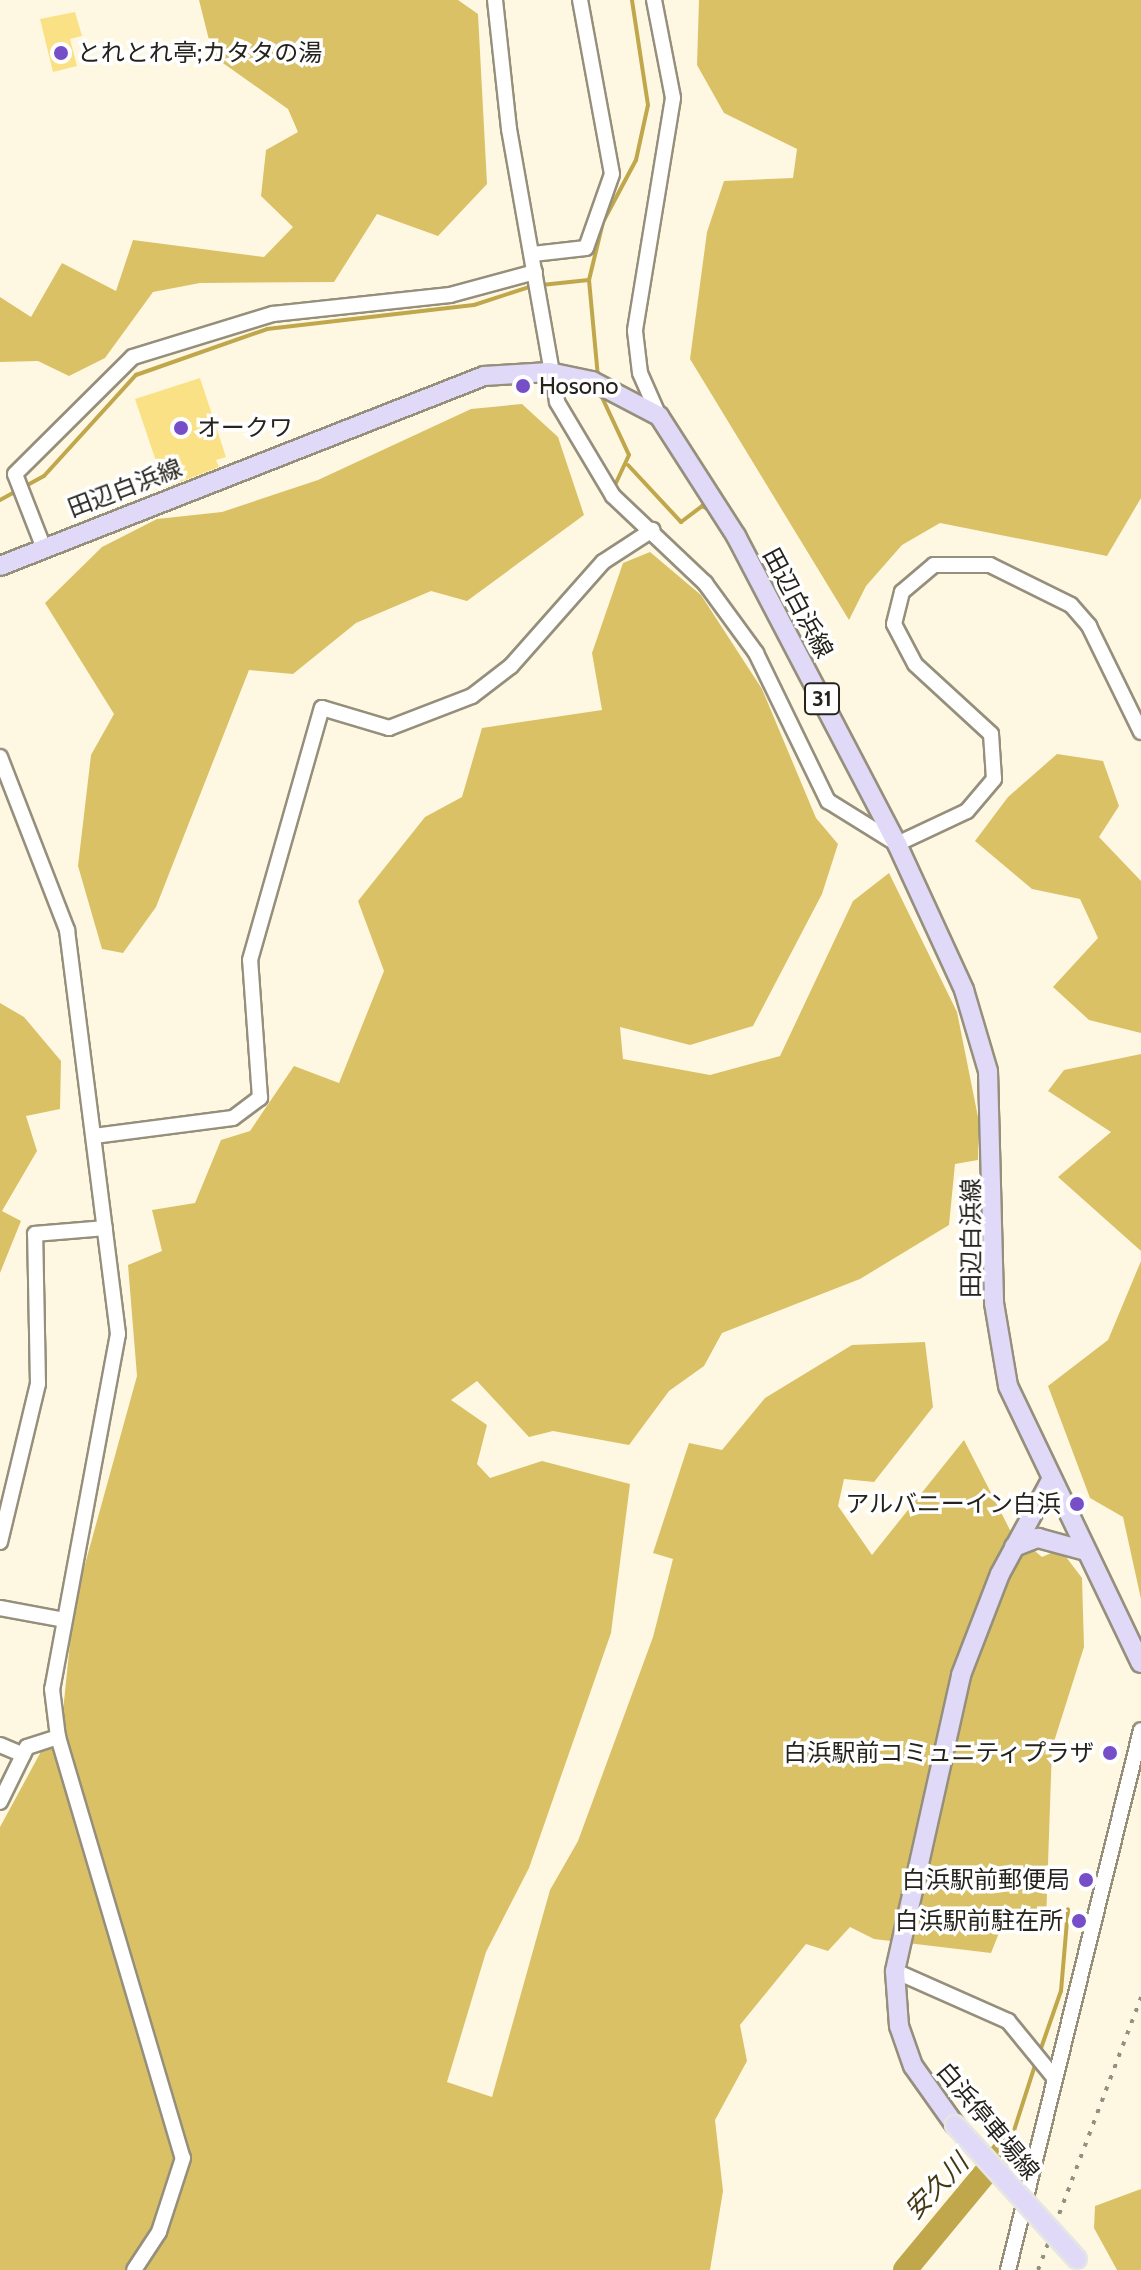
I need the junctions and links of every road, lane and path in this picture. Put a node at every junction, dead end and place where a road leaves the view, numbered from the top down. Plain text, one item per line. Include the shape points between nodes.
1 (495, 0) edge
2 (580, 0) edge
3 (654, 0) edge
4 (533, 254) junction
5 (536, 274) junction
6 (549, 372) junction
7 (659, 416) junction
8 (652, 530) junction
9 (43, 546) junction
10 (0, 566) edge
11 (1141, 732) edge
12 (0, 757) edge
13 (897, 844) junction
14 (94, 1136) junction
15 (105, 1228) junction
16 (1050, 1482) junction
17 (0, 1542) edge
18 (1014, 1547) junction
19 (1086, 1551) junction
20 (0, 1608) edge
21 (60, 1619) junction
22 (1141, 1663) edge
23 (1141, 1730) edge
24 (58, 1737) junction
25 (0, 1745) edge
26 (23, 1755) junction
27 (0, 1802) edge
28 (895, 1971) junction
29 (1053, 2076) junction
30 (1081, 2264) edge
31 (134, 2270) edge
32 (1008, 2270) edge

1 - 4 street
2 - 4 street via 612,174 586,248
3 - 7 street via 673,98 635,331 640,373
4 - 5 street
5 - 6 street
5 - 9 street via 450,295 273,314 143,353 15,479
6 - 7 main road, 田辺白浜線 / 31 via 592,381
6 - 8 street via 557,402 604,483
6 - 9 main road, 田辺白浜線 / 31 via 443,388
7 - 13 main road, 田辺白浜線 / 31 via 736,536
8 - 13 street via 705,583 756,653 828,801
8 - 14 street via 603,562 511,666 472,696 389,728 322,708 250,960 260,1098 233,1118
9 - 10 main road, 田辺白浜線 / 31
11 - 13 street via 1089,626 1071,605 990,565 934,565 902,592 894,624 915,664 991,734 996,764 994,779 967,811
12 - 14 street via 61,902
13 - 16 main road, 田辺白浜線 / 31 via 964,990 988,1071 1001,1348 1008,1386
14 - 15 street
15 - 17 street via 35,1234 38,1384
15 - 21 street via 118,1334
16 - 18 main road, 白浜停車場線
16 - 19 main road, 田辺白浜線 / 31
18 - 19 main road via 1038,1538
18 - 28 main road, 白浜停車場線 via 980,1619 945,1732
19 - 22 main road, 田辺白浜線 / 31
20 - 21 street
21 - 24 street via 52,1689
23 - 29 street
24 - 26 street via 39,1739
24 - 31 street via 183,2158 159,2232
25 - 26 street
26 - 27 street
28 - 29 street via 1008,2021
28 - 30 main road, 白浜停車場線, bridge via 904,2043 925,2089
29 - 32 street

